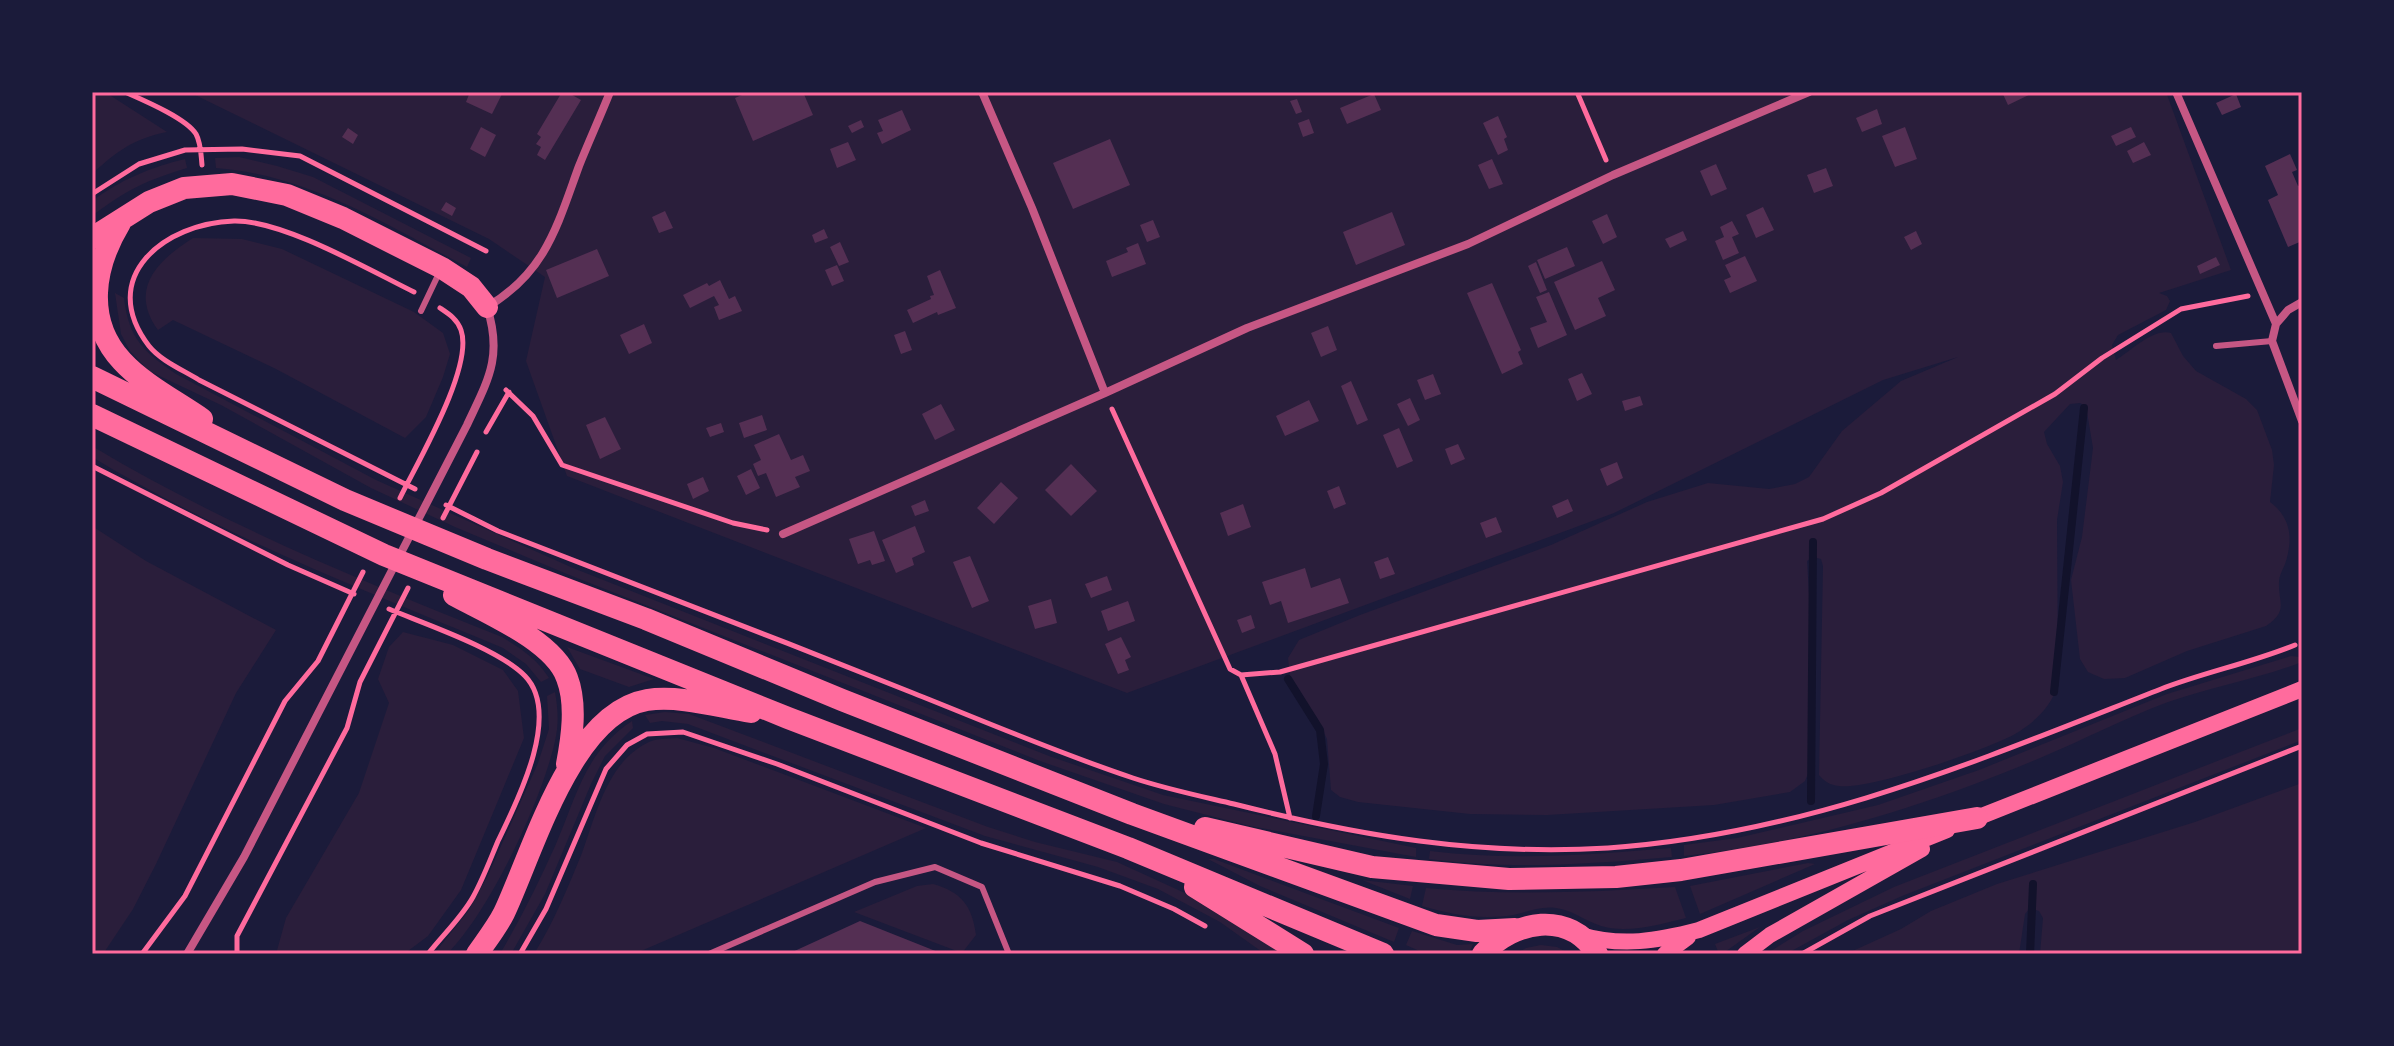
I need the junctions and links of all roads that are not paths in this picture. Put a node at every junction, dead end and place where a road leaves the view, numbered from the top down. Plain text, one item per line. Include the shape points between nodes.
1 (610, 92) edge
2 (982, 92) edge
3 (1809, 92) edge
4 (2176, 92) edge
5 (123, 218) junction
6 (92, 238) edge
7 (442, 268) junction
8 (2302, 302) edge
9 (487, 307) junction
10 (421, 311) dead end
11 (2276, 324) junction
12 (2272, 341) junction
13 (2216, 346) dead end
14 (92, 377) edge
15 (1105, 393) junction
16 (92, 415) edge
17 (2302, 421) edge
18 (265, 463) junction
19 (783, 534) road end
20 (384, 555) junction
21 (2302, 689) edge
22 (788, 718) junction
23 (564, 777) junction
24 (1132, 814) junction
25 (1977, 818) junction
26 (1128, 848) junction
27 (1515, 929) junction
28 (1699, 930) junction
29 (1577, 934) junction
30 (1007, 953) edge
31 (187, 954) edge
32 (477, 954) edge
33 (709, 954) edge
34 (1303, 954) edge
35 (1383, 954) edge
36 (1483, 954) edge
37 (1597, 954) edge
38 (1665, 954) edge
39 (1745, 954) edge

1 - 9 street via 562,218 536,265 508,295
2 - 15 street
3 - 15 street via 1468,244 1247,328
4 - 11 street
5 - 6 highway
5 - 7 highway via 184,188 232,184 287,195
5 - 18 highway via 107,244 96,285 108,344 143,378
7 - 9 highway via 471,287
7 - 10 lane
8 - 11 street
9 - 31 street via 495,345 487,382 244,857
11 - 12 street
12 - 13 lane
12 - 17 street
14 - 18 highway
15 - 19 street
16 - 20 highway
18 - 24 highway via 487,559
20 - 22 highway
20 - 23 highway via 534,641 558,662 567,678 571,708
21 - 25 main road
22 - 23 highway via 671,699 640,702 609,719 584,744
22 - 26 highway
23 - 32 highway via 503,916
24 - 25 highway via 1372,867 1509,879 1681,870
24 - 27 highway via 1436,925
25 - 28 main road
25 - 39 main road
26 - 34 highway
26 - 35 highway
27 - 29 highway via 1536,924
27 - 36 highway
28 - 29 main road via 1623,942
28 - 38 main road
29 - 37 highway
30 - 33 lane via 982,887 935,867 875,882

